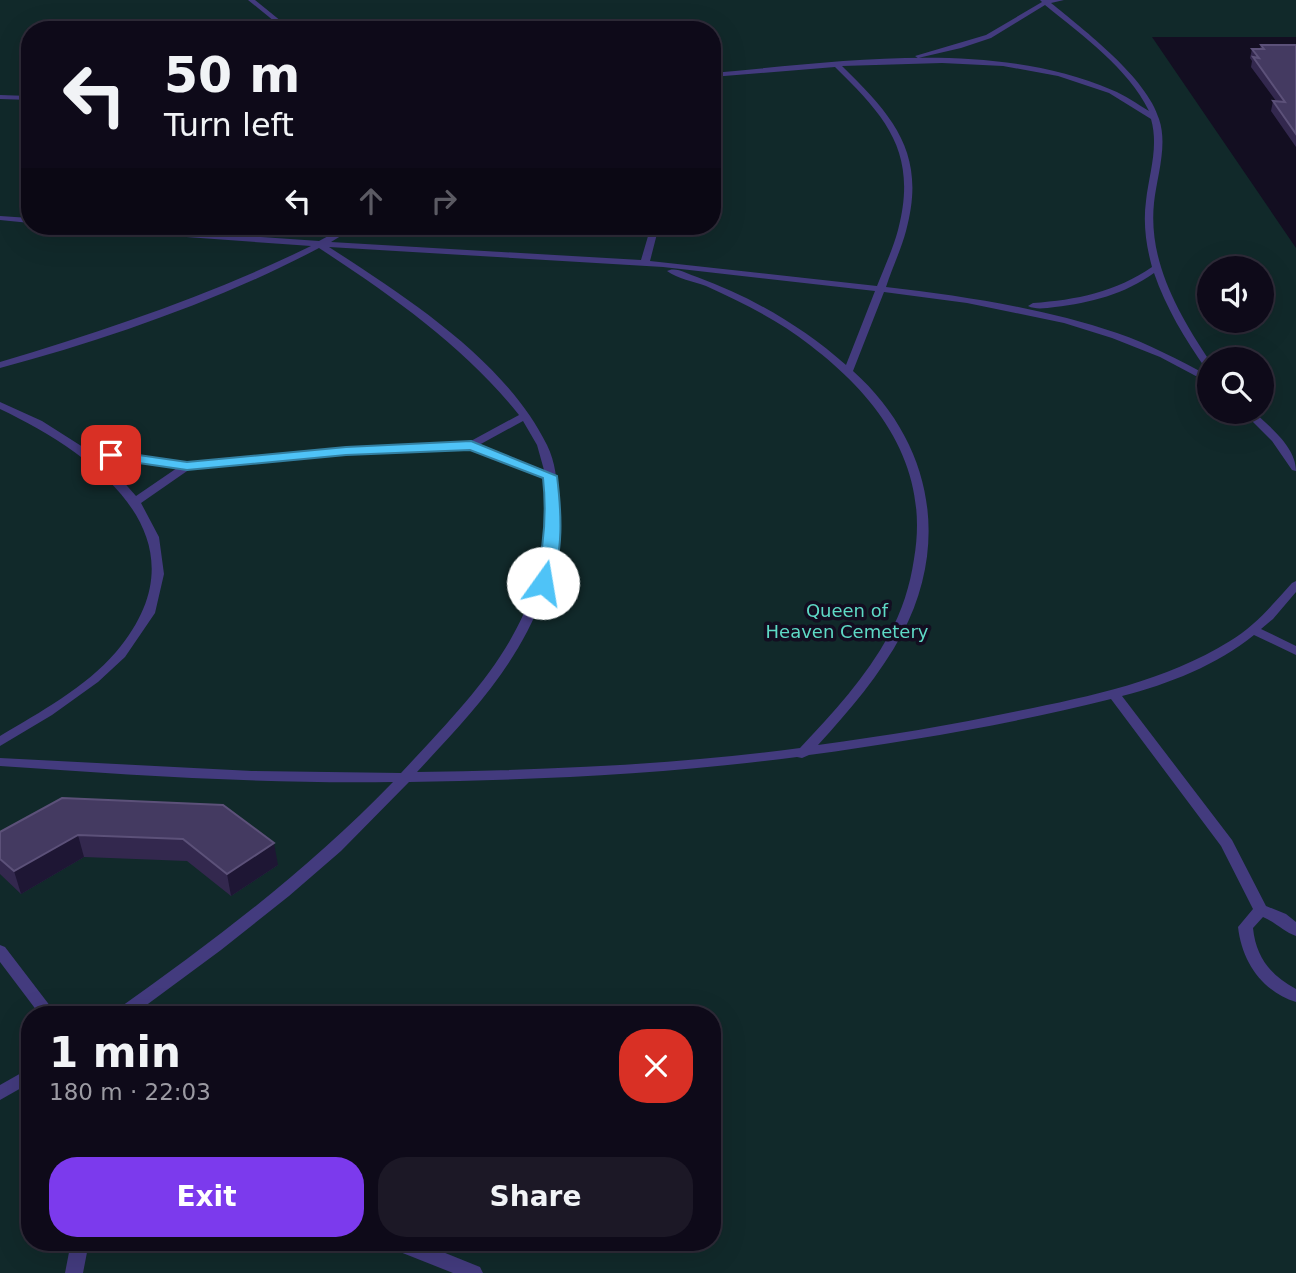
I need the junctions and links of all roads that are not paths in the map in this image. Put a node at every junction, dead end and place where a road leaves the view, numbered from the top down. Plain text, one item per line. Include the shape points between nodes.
1 (251, 0) edge
2 (1061, 0) edge
3 (1044, 1) edge
4 (278, 21) edge
5 (880, 62) junction
6 (837, 65) junction
7 (721, 74) edge
8 (0, 97) edge
9 (21, 98) edge
10 (1156, 119) junction
11 (0, 218) edge
12 (21, 220) edge
13 (191, 235) edge
14 (337, 235) edge
15 (653, 235) edge
16 (319, 245) junction
17 (645, 263) junction
18 (1157, 267) junction
19 (880, 289) junction
20 (1017, 307) junction
21 (1197, 347) edge
22 (0, 365) edge
23 (849, 370) junction
24 (1197, 374) edge
25 (0, 405) edge
26 (525, 416) junction
27 (1260, 424) edge
28 (471, 446) junction
29 (86, 452) junction
30 (187, 466) junction
31 (1296, 468) edge
32 (550, 476) junction
33 (135, 502) junction
34 (1296, 585) edge
35 (1256, 631) junction
36 (1296, 651) edge
37 (1115, 695) junction
38 (0, 742) edge
39 (802, 754) junction
40 (0, 762) edge
41 (405, 778) junction
42 (1261, 910) junction
43 (1296, 930) edge
44 (0, 951) edge
45 (1296, 996) edge
46 (43, 1006) edge
47 (133, 1006) edge
48 (21, 1080) edge
49 (0, 1093) edge
50 (78, 1251) edge
51 (419, 1251) edge
52 (74, 1273) edge
53 (474, 1273) edge

1 - 4 lane
2 - 3 lane
3 - 5 lane via 986,38
3 - 10 lane via 1117,66
5 - 6 lane
5 - 10 lane via 967,62 1048,72 1122,97
6 - 7 lane
6 - 19 lane via 881,111 898,137 907,163 906,214
8 - 9 lane
10 - 18 lane via 1159,149 1149,216
11 - 12 lane
13 - 16 lane
14 - 16 lane
15 - 17 lane
16 - 17 lane
16 - 22 lane via 181,303
16 - 26 lane via 412,307 480,365
17 - 19 lane
17 - 23 lane via 741,300 801,334
18 - 20 lane via 1109,294
18 - 21 lane
19 - 20 lane
19 - 23 lane
20 - 24 lane via 1104,332
23 - 39 lane via 894,430 914,468 923,520 920,555 904,615 884,653
25 - 29 lane via 51,427
26 - 28 lane
26 - 32 lane via 543,446
27 - 31 lane
28 - 30 lane via 346,451
28 - 32 lane
29 - 30 lane
29 - 33 lane via 117,478
30 - 33 lane
32 - 41 lane via 550,553 529,616 487,686
33 - 38 lane via 155,539 159,572 155,602 141,628 90,683
34 - 35 lane
35 - 36 lane
35 - 37 lane via 1203,663
37 - 39 lane via 877,744
37 - 42 lane via 1227,844
39 - 41 lane via 620,771
40 - 41 lane via 179,773
41 - 47 lane via 307,873
42 - 43 lane
42 - 45 lane via 1245,927 1251,958 1276,987
44 - 46 lane
48 - 49 lane
50 - 52 lane
51 - 53 lane

